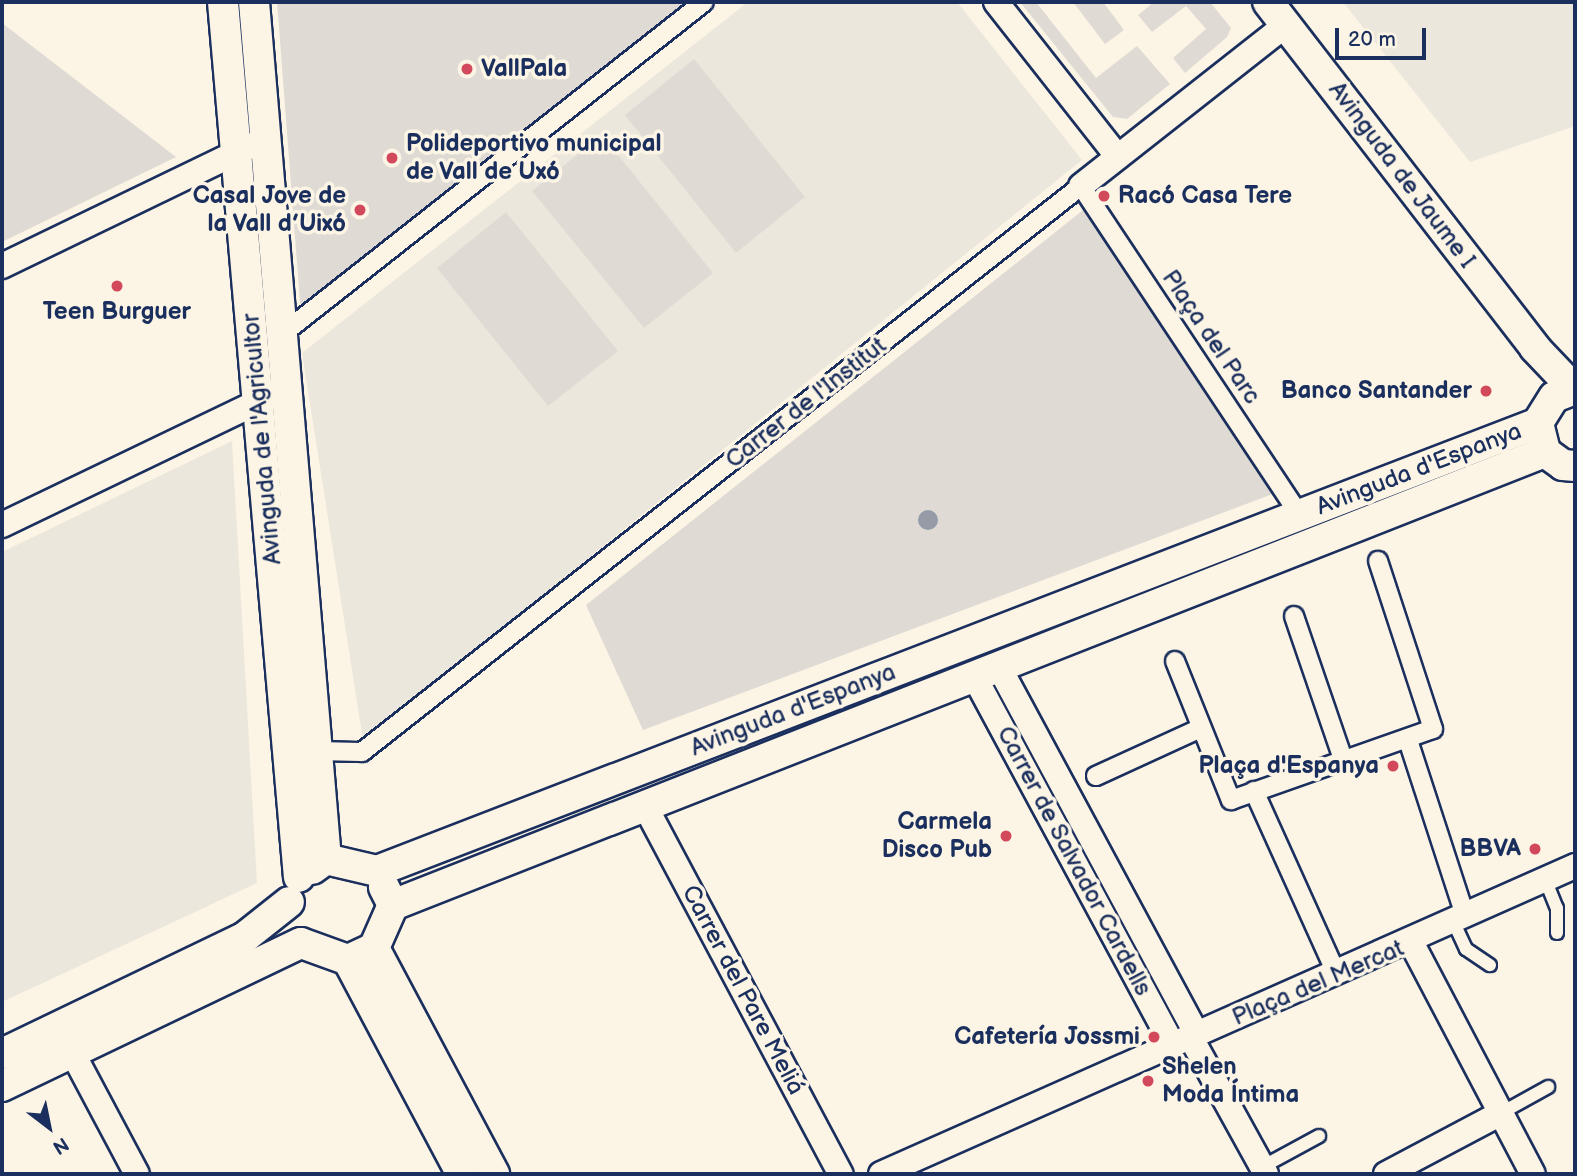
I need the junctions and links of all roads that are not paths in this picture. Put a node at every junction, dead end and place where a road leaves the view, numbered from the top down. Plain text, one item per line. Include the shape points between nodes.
1 (223, 2) edge
2 (254, 2) edge
3 (704, 2) edge
4 (996, 2) edge
5 (1278, 13) edge
6 (265, 139) junction
7 (238, 152) junction
8 (1118, 157) junction
9 (1081, 186) junction
10 (2, 266) edge
11 (282, 335) junction
12 (286, 388) junction
13 (1568, 391) edge
14 (258, 401) junction
15 (1538, 423) junction
16 (1545, 452) junction
17 (1575, 466) edge
18 (1300, 514) junction
19 (2, 525) edge
20 (1318, 541) junction
21 (1378, 561) dead end
22 (1294, 616) dead end
23 (971, 641) junction
24 (1175, 661) dead end
25 (987, 671) junction
26 (1200, 728) junction
27 (1408, 740) junction
28 (316, 751) junction
29 (1343, 759) junction
30 (628, 774) junction
31 (1096, 776) dead end
32 (1254, 790) junction
33 (645, 806) junction
34 (326, 859) junction
35 (1575, 866) edge
36 (377, 871) junction
37 (1545, 879) junction
38 (294, 889) junction
39 (393, 905) junction
40 (1459, 918) junction
41 (1556, 933) dead end
42 (1410, 940) junction
43 (301, 943) junction
44 (361, 954) junction
45 (1490, 965) dead end
46 (1336, 973) junction
47 (65, 1039) junction
48 (1187, 1040) junction
49 (2, 1054) edge
50 (2, 1086) edge
51 (1548, 1087) dead end
52 (1501, 1114) junction
53 (1319, 1136) dead end
54 (1264, 1171) edge
55 (137, 1174) edge
56 (462, 1174) edge
57 (494, 1174) edge
58 (841, 1174) edge
59 (881, 1174) edge
60 (1386, 1174) edge
61 (1533, 1174) edge

1 - 7 street, Avinguda de l'Agricultor
2 - 6 street, Avinguda de l'Agricultor
3 - 11 street
4 - 8 street
5 - 8 street, Carrer de l'Institut
5 - 13 street, Avinguda de Jaume I
6 - 7 street
6 - 11 street, Avinguda de l'Agricultor
7 - 10 street
7 - 14 street, Avinguda de l'Agricultor
8 - 9 street, Carrer de l'Institut
9 - 18 street, Plaça del Parc
9 - 28 street, Carrer de l'Institut via 362,752
11 - 12 street, Avinguda de l'Agricultor
12 - 14 street
12 - 28 street, Avinguda de l'Agricultor
13 - 15 street
14 - 19 street
14 - 38 street, Avinguda de l'Agricultor
15 - 16 street
15 - 18 street, Avinguda d'Espanya
16 - 17 street via 1563,465
16 - 20 street, Avinguda d'Espanya
18 - 20 street, Avinguda d'Espanya
18 - 23 street, Avinguda d'Espanya
20 - 25 street, Avinguda d'Espanya
21 - 27 street via 1433,729
22 - 29 street
23 - 25 street
23 - 30 street, Avinguda d'Espanya
24 - 26 street
25 - 33 street, Avinguda d'Espanya
25 - 48 street, Carrer de Salvador Cardells
26 - 31 street
26 - 32 street via 1231,800
27 - 29 street
27 - 40 street
28 - 34 street, Avinguda de l'Agricultor
29 - 32 street
30 - 33 street
30 - 36 street, Avinguda d'Espanya
32 - 46 street
33 - 39 street, Avinguda d'Espanya
33 - 58 street, Carrer del Pare Meliá
34 - 36 street
34 - 38 street
35 - 37 street
36 - 39 street
37 - 40 street
37 - 41 lane via 1557,908
38 - 43 street
38 - 47 street via 245,937
39 - 44 street
40 - 42 street
40 - 45 lane via 1466,949
42 - 46 street, Plaça del Mercat
42 - 52 street, Plaça del Mercat
43 - 44 street
43 - 47 street
44 - 56 street
44 - 57 street
46 - 48 street, Plaça del Mercat
47 - 49 street
47 - 50 street
47 - 55 street
48 - 54 street
48 - 59 street, Plaça del Mercat
51 - 52 lane
52 - 60 street
52 - 61 street, Plaça del Mercat
53 - 54 lane

